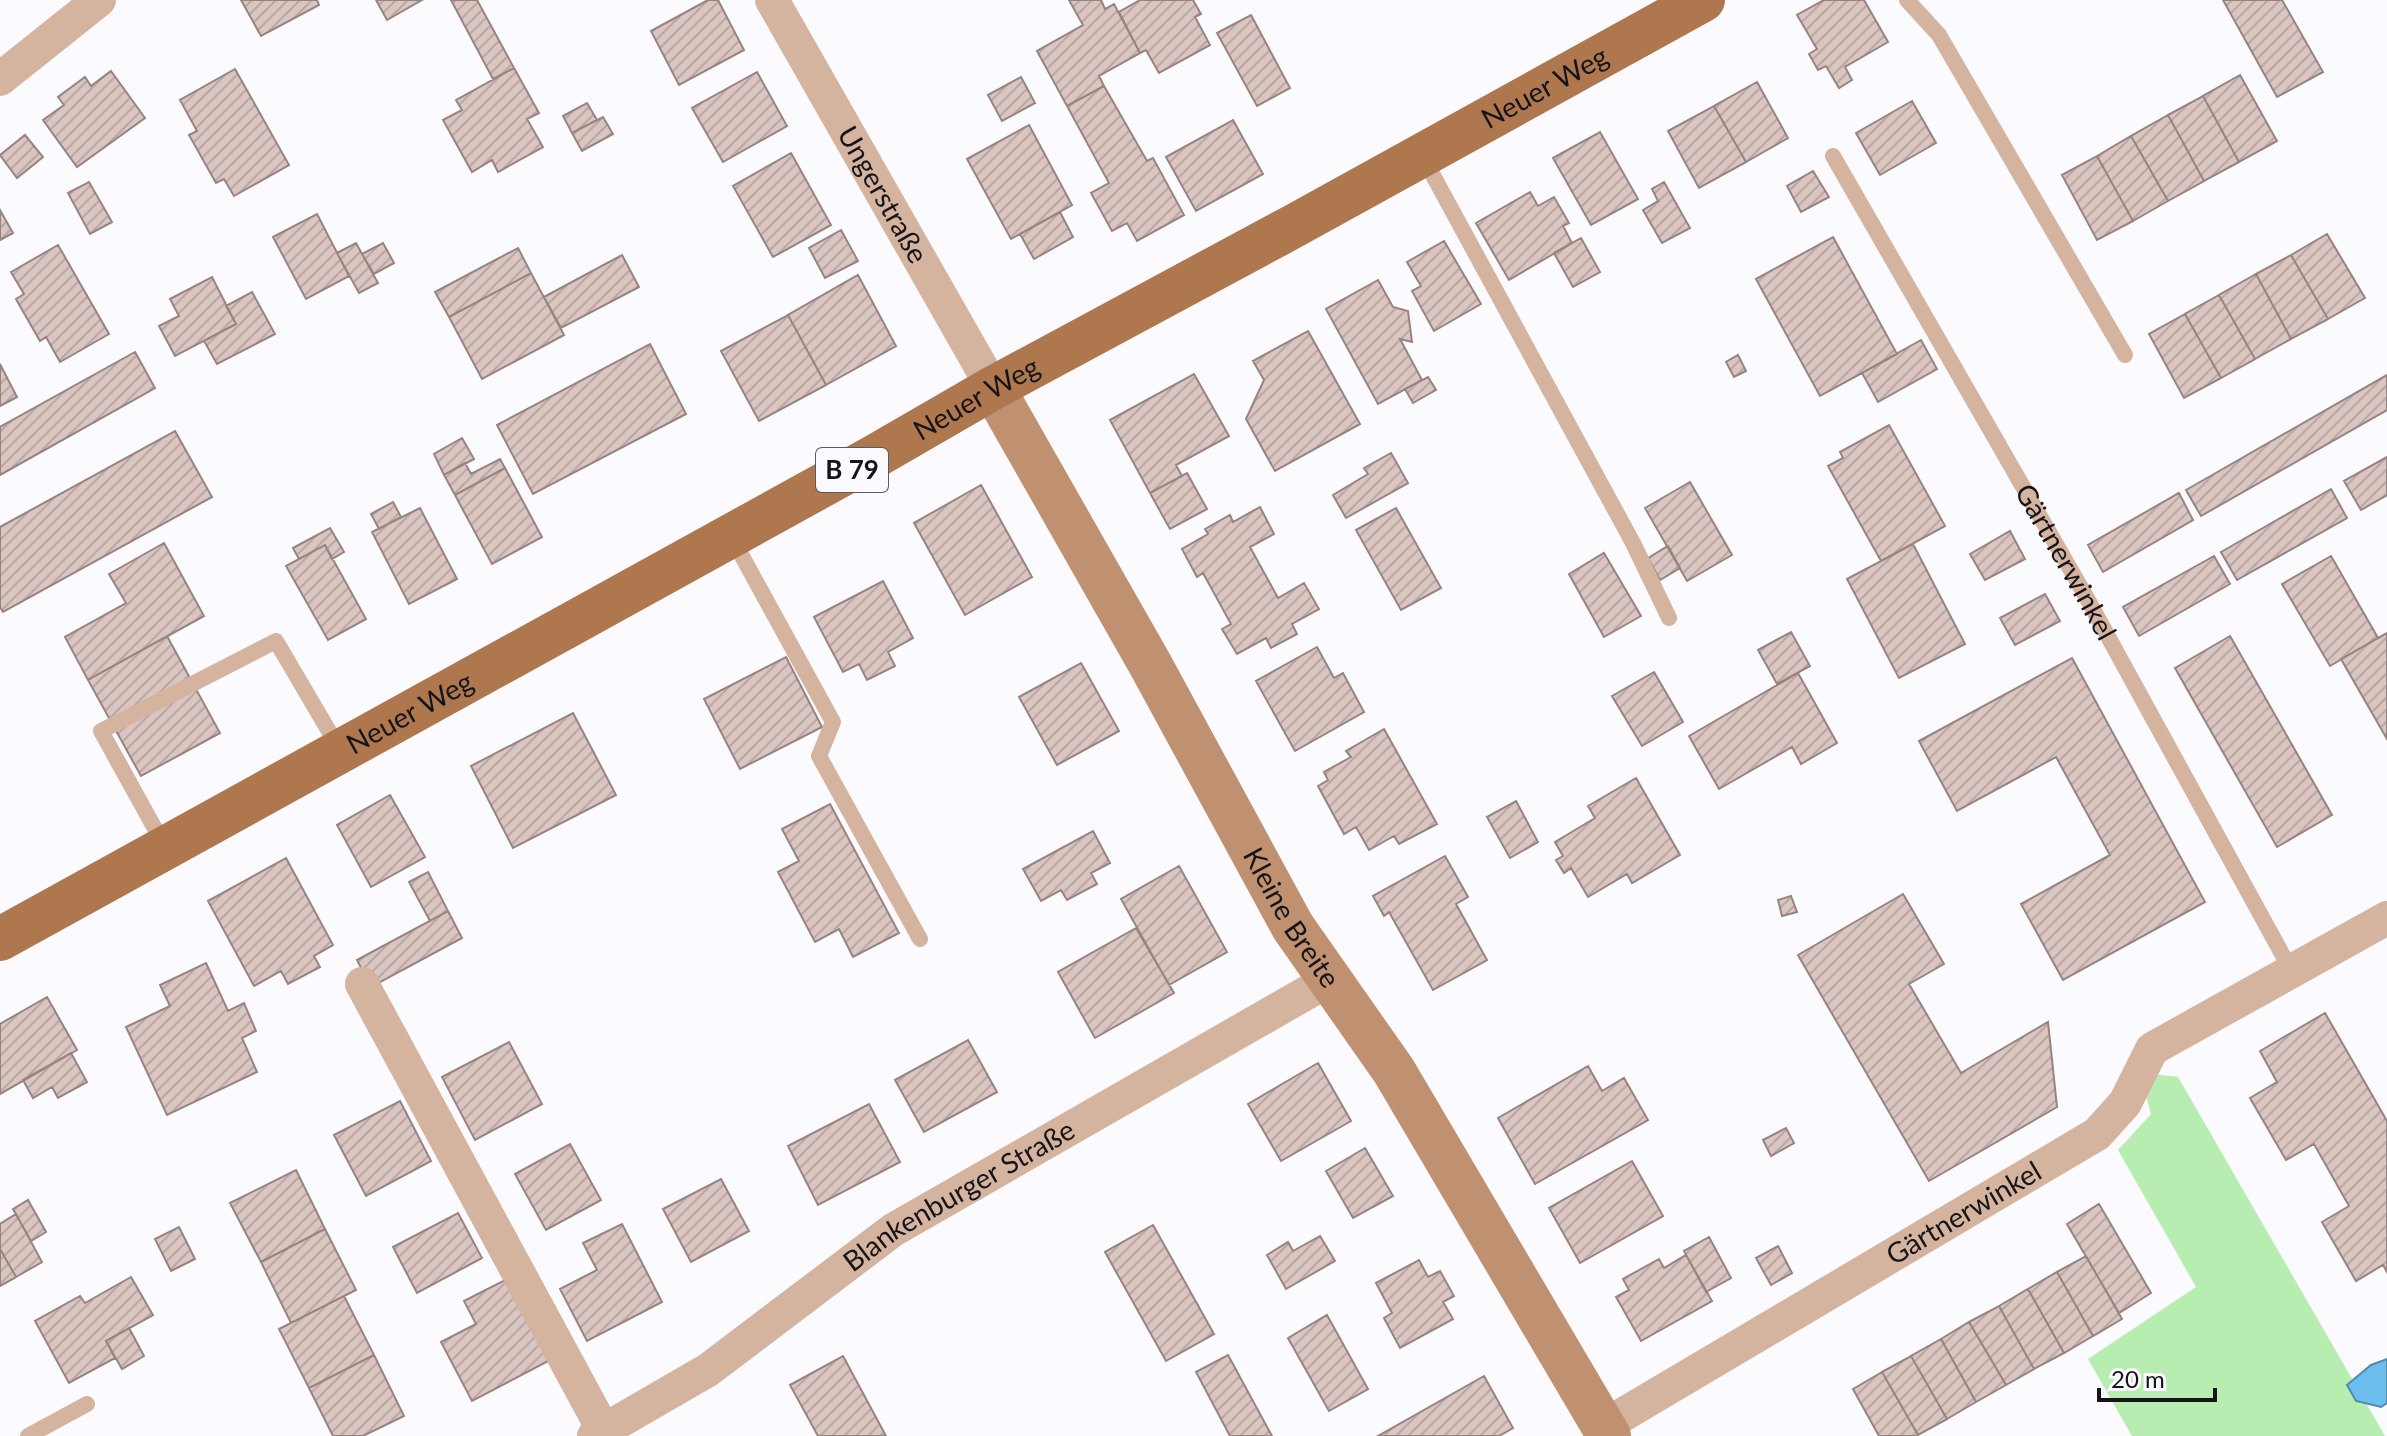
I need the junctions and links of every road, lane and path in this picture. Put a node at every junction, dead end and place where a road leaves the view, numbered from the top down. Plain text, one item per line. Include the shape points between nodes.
1 (99, 0) edge
2 (772, 0) edge
3 (1703, 0) edge
4 (1907, 0) edge
5 (0, 79) edge
6 (1422, 155) junction
7 (1833, 156) dead end
8 (2125, 355) dead end
9 (993, 388) junction
10 (731, 536) junction
11 (1669, 618) dead end
12 (341, 751) junction
13 (166, 848) junction
14 (2387, 918) edge
15 (0, 939) edge
16 (920, 939) dead end
17 (2292, 972) junction
18 (1329, 980) junction
19 (362, 984) dead end
20 (87, 1404) dead end
21 (1606, 1431) edge
22 (599, 1433) edge
23 (28, 1436) edge

1 - 5 street
2 - 9 street, Ungerstraße
3 - 6 main road, Neuer Weg / B 79
4 - 8 lane via 1939,35
6 - 9 main road, Neuer Weg / B 79
6 - 11 lane
7 - 17 lane, Gärtnerwinkel via 2088,600
9 - 10 main road, Neuer Weg / B 79
9 - 18 street, Kleine Breite via 1293,927
10 - 12 main road, Neuer Weg / B 79
10 - 16 lane via 833,722 819,756
12 - 13 main road, Neuer Weg / B 79
12 - 13 lane via 276,641 101,731
13 - 15 main road, Neuer Weg / B 79
14 - 17 street, Gärtnerwinkel
17 - 21 street, Gärtnerwinkel via 2152,1049 2125,1103 2097,1134
18 - 21 street, Kleine Breite via 1394,1071
18 - 22 street, Blankenburger Straße via 893,1230 708,1370
19 - 22 street, Blankenburger Straße
20 - 23 lane

